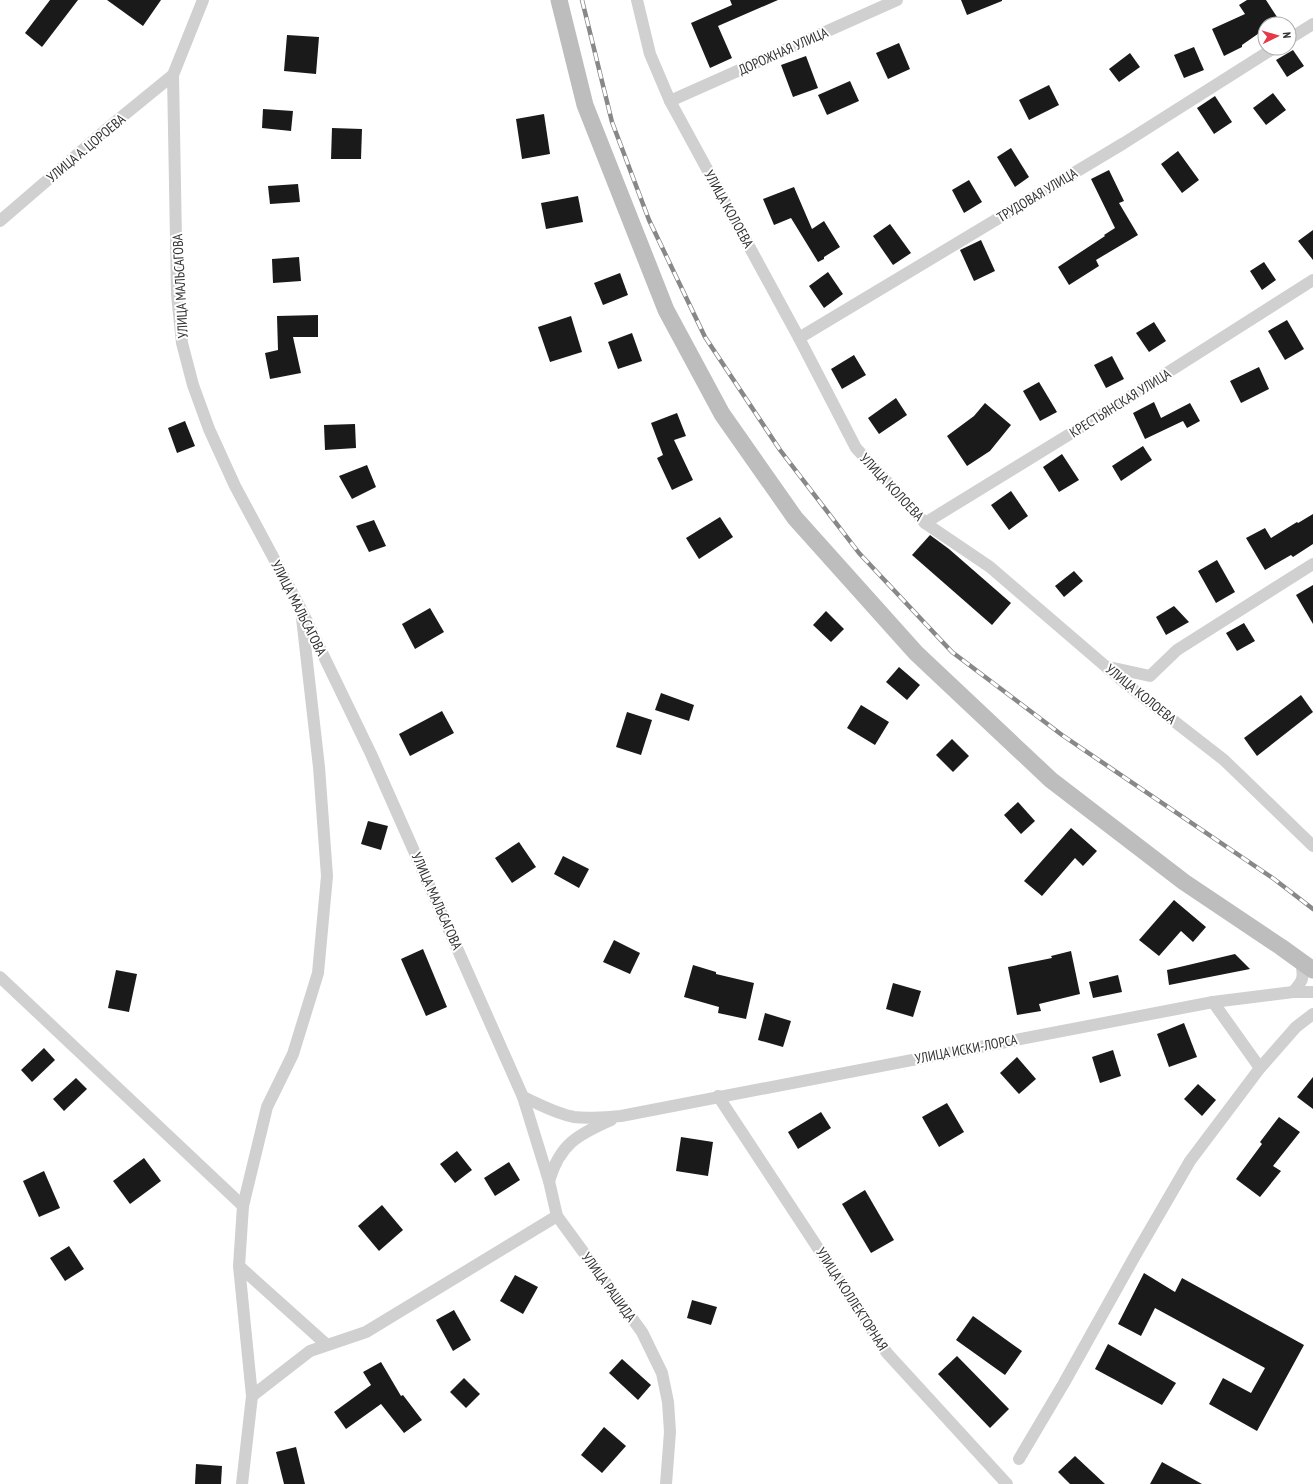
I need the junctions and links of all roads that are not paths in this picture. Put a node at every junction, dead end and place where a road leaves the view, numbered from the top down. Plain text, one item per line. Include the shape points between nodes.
1 (203, 0) edge
2 (559, 0) edge
3 (637, 0) edge
4 (897, 0) edge
5 (1313, 24) edge
6 (1297, 34) edge
7 (1261, 56) edge
8 (173, 75) junction
9 (670, 101) junction
10 (0, 221) edge
11 (1313, 280) edge
12 (799, 338) junction
13 (925, 523) junction
14 (1313, 564) edge
15 (300, 609) junction
16 (1106, 667) junction
17 (1313, 846) edge
18 (1307, 966) edge
19 (0, 977) edge
20 (1293, 992) junction
21 (1313, 992) edge
22 (1213, 1002) junction
23 (1313, 1014) edge
24 (1260, 1068) junction
25 (718, 1096) junction
26 (523, 1097) junction
27 (621, 1116) junction
28 (550, 1181) junction
29 (243, 1206) junction
30 (557, 1216) junction
31 (238, 1266) junction
32 (327, 1345) junction
33 (252, 1396) junction
34 (1019, 1459) dead end
35 (242, 1484) edge
36 (666, 1484) edge
37 (1007, 1484) edge

1 - 8 street, УЛИЦА МАЛЬСАГОВА
2 - 18 street via 584,105 666,310 722,414 794,518 916,653 1051,780 1184,882
3 - 9 street, УЛИЦА КОЛОЕВА via 650,54
4 - 9 street, ДОРОЖНАЯ УЛИЦА
5 - 6 street
7 - 12 street, ТРУДОВАЯ УЛИЦА via 1124,143
8 - 10 street, УЛИЦА А. ЦОРОЕВА
8 - 15 street, УЛИЦА МАЛЬСАГОВА via 177,294 182,342 208,429
9 - 12 street, УЛИЦА КОЛОЕВА
11 - 13 street, КРЕСТЬЯНСКАЯ УЛИЦА
12 - 13 street, УЛИЦА КОЛОЕВА via 856,448
13 - 16 street, УЛИЦА КОЛОЕВА via 990,566
14 - 16 street via 1177,650 1150,676
15 - 26 street, УЛИЦА МАЛЬСАГОВА via 371,754
15 - 29 street via 319,767 327,876 318,973 293,1054 267,1107
16 - 17 street, УЛИЦА КОЛОЕВА via 1224,760
18 - 20 street via 1303,979
19 - 29 street
20 - 21 street, УЛИЦА ИСКИ-ЛОРСА
20 - 22 street, УЛИЦА ИСКИ-ЛОРСА
22 - 24 street
22 - 25 street, УЛИЦА ИСКИ-ЛОРСА
23 - 24 street via 1296,1027
24 - 34 street via 1190,1161
25 - 27 street, УЛИЦА ИСКИ-ЛОРСА
25 - 37 street, УЛИЦА КОЛЛЕКТОРНАЯ via 887,1352
26 - 27 street via 573,1117
26 - 28 street, УЛИЦА РАШИДА
27 - 28 street via 574,1139 558,1158
28 - 30 street, УЛИЦА РАШИДА
29 - 31 street
30 - 32 street via 366,1332
30 - 36 street, УЛИЦА РАШИДА via 642,1332 662,1373 668,1402 670,1432
31 - 32 street
31 - 33 street
32 - 33 street via 310,1351
33 - 35 street

